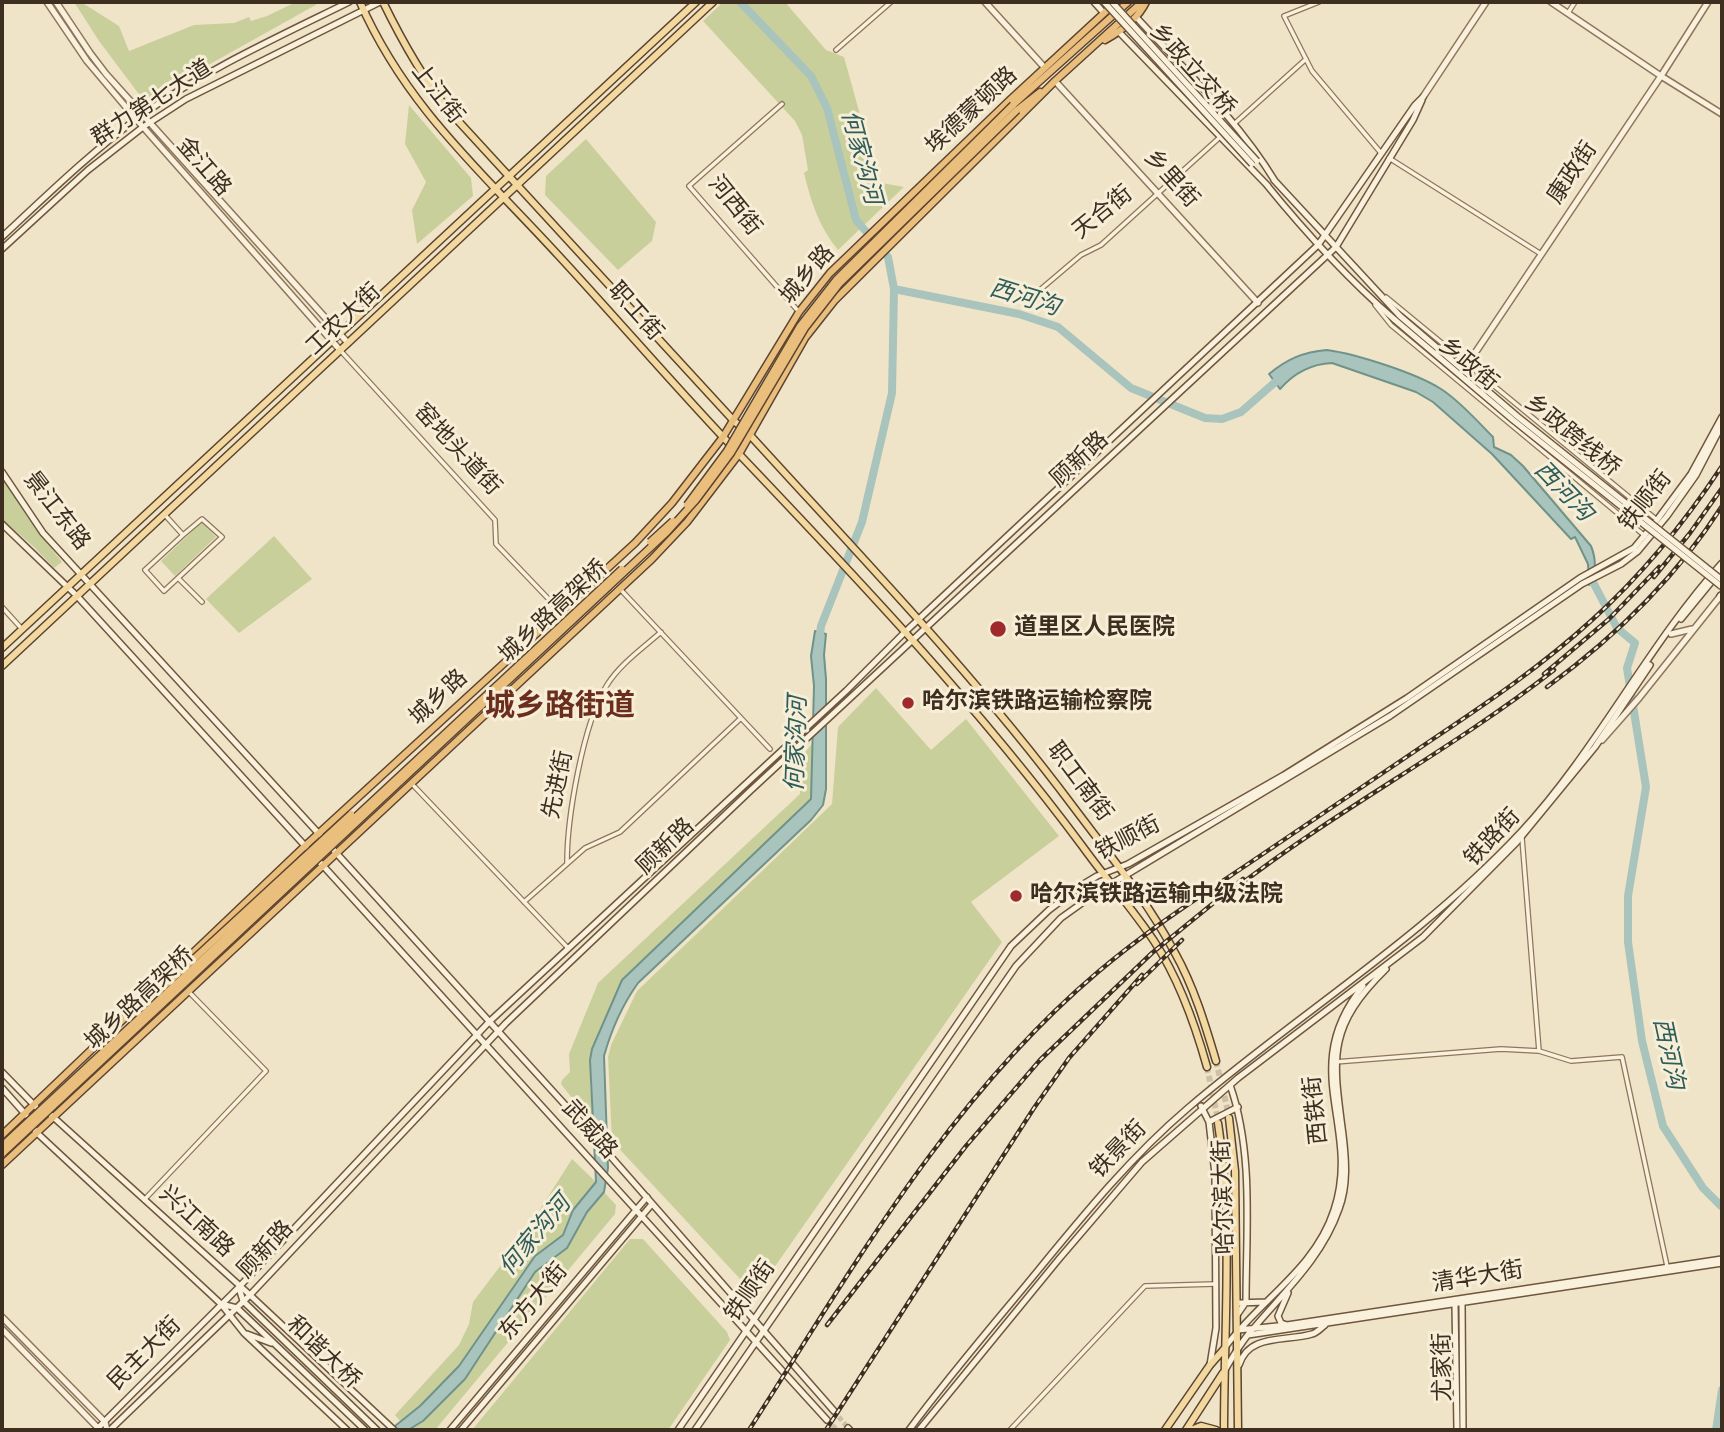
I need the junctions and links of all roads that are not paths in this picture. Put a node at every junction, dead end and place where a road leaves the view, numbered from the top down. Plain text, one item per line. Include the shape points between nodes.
1 (47, 2) edge
2 (56, 2) edge
3 (349, 2) edge
4 (359, 2) edge
5 (382, 2) edge
6 (696, 2) edge
7 (712, 2) edge
8 (891, 2) edge
9 (985, 2) edge
10 (1094, 2) edge
11 (1104, 2) edge
12 (1144, 2) edge
13 (1319, 2) edge
14 (1486, 2) edge
15 (1551, 2) edge
16 (1575, 2) edge
17 (1708, 2) edge
18 (1121, 3) edge
19 (363, 10) junction
20 (1104, 13) junction
21 (1568, 13) junction
22 (1136, 17) junction
23 (1119, 32) junction
24 (1095, 47) junction
25 (836, 50) dead end
26 (1306, 60) junction
27 (1046, 72) junction
28 (1661, 76) junction
29 (1055, 81) junction
30 (1423, 97) junction
31 (782, 104) dead end
32 (1015, 107) junction
33 (1722, 114) edge
34 (139, 117) junction
35 (149, 123) junction
36 (1234, 124) junction
37 (143, 127) junction
38 (1219, 138) junction
39 (1381, 153) junction
40 (1389, 158) junction
41 (1254, 162) junction
42 (509, 174) junction
43 (1275, 181) junction
44 (518, 183) junction
45 (1268, 186) junction
46 (495, 187) junction
47 (1158, 193) junction
48 (504, 196) junction
49 (2, 237) edge
50 (1326, 237) junction
51 (1318, 245) junction
52 (1336, 247) junction
53 (2, 249) edge
54 (855, 249) joint
55 (1328, 254) junction
56 (1541, 254) junction
57 (1041, 289) dead end
58 (1376, 290) junction
59 (1369, 298) junction
60 (1258, 303) junction
61 (799, 312) junction
62 (1401, 316) joint
63 (339, 333) junction
64 (332, 341) junction
65 (348, 343) junction
66 (340, 350) junction
67 (1467, 365) junction
68 (1722, 417) edge
69 (733, 420) junction
70 (1722, 425) edge
71 (749, 434) junction
72 (723, 437) junction
73 (738, 454) junction
74 (2, 472) edge
75 (164, 514) junction
76 (1657, 520) junction
77 (2, 524) edge
78 (184, 535) junction
79 (1645, 536) junction
80 (1620, 561) junction
81 (1722, 563) edge
82 (1722, 569) edge
83 (82, 574) junction
84 (178, 578) junction
85 (1722, 580) edge
86 (1581, 581) junction
87 (91, 583) junction
88 (68, 587) junction
89 (1722, 587) edge
90 (619, 588) junction
91 (77, 596) junction
92 (1721, 596) edge
93 (202, 602) dead end
94 (2, 607) edge
95 (561, 612) junction
96 (920, 618) junction
97 (928, 628) junction
98 (22, 629) junction
99 (1693, 629) junction
100 (661, 632) junction
101 (905, 632) junction
102 (1671, 634) junction
103 (913, 641) junction
104 (2, 649) edge
105 (2, 666) edge
106 (1637, 682) junction
107 (1623, 703) junction
108 (741, 718) junction
109 (770, 749) dead end
110 (1591, 753) junction
111 (411, 782) junction
112 (389, 784) junction
113 (319, 834) junction
114 (1522, 836) junction
115 (305, 846) junction
116 (336, 853) junction
117 (566, 864) junction
118 (323, 866) junction
119 (1119, 867) junction
120 (1102, 874) junction
121 (1125, 875) junction
122 (1110, 884) junction
123 (524, 902) junction
124 (1402, 942) junction
125 (568, 948) junction
126 (1403, 953) junction
127 (1368, 979) junction
128 (188, 991) junction
129 (127, 1017) junction
130 (489, 1022) junction
131 (498, 1032) junction
132 (478, 1035) junction
133 (486, 1045) junction
134 (1539, 1051) junction
135 (1216, 1061) tunnel mouth
136 (1335, 1062) junction
137 (1207, 1067) tunnel mouth
138 (2, 1072) edge
139 (1227, 1076) junction
140 (1230, 1085) junction
141 (2, 1088) edge
142 (1198, 1100) junction
143 (33, 1105) junction
144 (1238, 1107) junction
145 (1202, 1109) junction
146 (25, 1113) junction
147 (53, 1116) junction
148 (1229, 1118) tunnel mouth
149 (1209, 1122) junction
150 (1219, 1123) tunnel mouth
151 (36, 1132) junction
152 (2, 1135) edge
153 (2, 1146) edge
154 (2, 1154) edge
155 (2, 1165) edge
156 (647, 1198) junction
157 (144, 1200) junction
158 (652, 1204) junction
159 (635, 1210) junction
160 (642, 1217) junction
161 (1722, 1261) edge
162 (1701, 1264) junction
163 (1667, 1267) junction
164 (1216, 1283) junction
165 (1291, 1284) junction
166 (239, 1287) junction
167 (250, 1295) junction
168 (243, 1301) junction
169 (1246, 1302) junction
170 (1266, 1302) junction
171 (1237, 1303) junction
172 (221, 1304) junction
173 (1458, 1304) junction
174 (237, 1308) junction
175 (230, 1315) junction
176 (1237, 1315) junction
177 (2, 1317) edge
178 (753, 1321) junction
179 (1328, 1324) junction
180 (1287, 1325) junction
181 (2, 1329) edge
182 (1238, 1330) junction
183 (746, 1331) junction
184 (1250, 1332) junction
185 (763, 1333) junction
186 (244, 1334) junction
187 (756, 1343) junction
188 (273, 1344) junction
189 (1226, 1346) junction
190 (1238, 1348) junction
191 (1210, 1365) junction
192 (1238, 1368) junction
193 (1224, 1371) junction
194 (834, 1411) tunnel mouth
195 (827, 1420) tunnel mouth
196 (105, 1422) junction
197 (99, 1429) edge
198 (109, 1430) edge
199 (347, 1430) edge
200 (365, 1430) edge
201 (377, 1430) edge
202 (394, 1430) edge
203 (450, 1430) edge
204 (461, 1430) edge
205 (678, 1430) edge
206 (695, 1430) edge
207 (909, 1430) edge
208 (919, 1430) edge
209 (1010, 1430) edge
210 (1165, 1430) edge
211 (1186, 1430) edge
212 (1191, 1430) edge
213 (1216, 1430) edge
214 (1224, 1430) edge
215 (1238, 1430) edge
216 (1457, 1430) edge
217 (1463, 1430) edge

1 - 34 main road, 金江路 via 87,61
2 - 34 main road, 金江路
3 - 34 main road, 群力第七大道 via 222,66
4 - 19 main road, 上江街
5 - 19 main road, 群力第七大道
5 - 42 main road, 上江街 via 420,72 449,111
6 - 42 main road, 工农大街
7 - 44 main road, 工农大街
8 - 25 street
9 - 27 main road
10 - 20 main road
11 - 41 main road, 乡政立交桥, bridge
12 - 22 highway
12 - 24 highway, 埃德蒙顿路
13 - 26 street via 1284,16
14 - 30 main road
15 - 21 main road
16 - 21 street
17 - 28 main road, 康政街
18 - 20 highway, 埃德蒙顿路
18 - 27 highway, 埃德蒙顿路
18 - 41 main road, 乡政立交桥, bridge
19 - 35 main road, 群力第七大道 via 186,99
19 - 46 main road, 上江街 via 404,85
20 - 27 highway, 埃德蒙顿路
21 - 28 main road
22 - 23 highway
22 - 36 main road, 乡政街
23 - 24 highway
23 - 38 main road, 乡政街
24 - 29 highway, 埃德蒙顿路
26 - 36 street
26 - 39 street
27 - 32 highway, 埃德蒙顿路
27 - 54 highway, 埃德蒙顿路 via 1018,93
28 - 33 main road
28 - 56 main road, 康政街
29 - 32 highway, 埃德蒙顿路
29 - 47 main road, 乡里街
29 - 71 highway, 埃德蒙顿路 via 835,300 805,338
30 - 39 main road
30 - 40 main road
31 - 61 street, 河西街 via 689,186
32 - 112 highway, 城乡路高架桥, bridge via 827,290 783,351 727,451 677,516
32 - 154 highway, 城乡路高架桥, bridge via 841,283 805,328 724,462 667,532
34 - 35 main road, 金江路
34 - 37 main road, 金江路
34 - 49 main road, 群力第七大道
35 - 37 main road, 群力第七大道
35 - 63 main road, 金江路
36 - 43 main road, 乡政街
37 - 53 main road, 群力第七大道
37 - 64 main road, 金江路
38 - 45 main road, 乡政街
38 - 47 street, 天合街
39 - 50 main road
40 - 52 main road
40 - 56 street
41 - 43 main road, 乡政街
41 - 45 main road, 乡政街
42 - 44 main road, 上江街
42 - 46 main road, 工农大街
43 - 50 main road, 乡政街
44 - 48 main road, 工农大街
44 - 69 main road, 职工街
45 - 51 main road, 乡政街
46 - 48 main road, 上江街
46 - 63 main road, 工农大街
47 - 57 street, 天合街 via 1101,245 1081,255
47 - 60 main road, 乡里街
48 - 65 main road, 工农大街
48 - 72 main road, 职工街
50 - 51 main road
50 - 52 main road, 乡政街
51 - 55 main road, 乡政街
51 - 60 main road
52 - 55 main road
52 - 58 main road, 乡政街
54 - 61 highway, 城乡路
55 - 59 main road, 乡政街
55 - 97 main road, 顾新路
56 - 67 main road, 康政街
58 - 62 main road, 乡政街
58 - 67 street, 乡政街
59 - 79 street, 乡政街 via 1391,326
59 - 89 main road, 乡政街, bridge
60 - 96 main road, 顾新路
61 - 69 highway, 城乡路
62 - 85 main road, 乡政跨线桥, bridge via 1528,425
63 - 64 main road, 工农大街
63 - 65 main road, 金江路
64 - 66 main road, 金江路
64 - 83 main road, 工农大街
65 - 66 main road, 工农大街
66 - 75 main road, 工农大街
66 - 95 street, 窑地头道街 via 495,520 496,544
67 - 76 street, 乡政街
68 - 76 main road, 铁顺街 via 1691,474
69 - 71 main road, 职工街
69 - 72 highway, 城乡路
70 - 80 main road, 铁顺街 via 1696,475 1667,516 1637,551
71 - 73 highway, 城乡路
71 - 96 main road, 职工南街
72 - 73 main road, 职工街
72 - 95 highway, 城乡路 via 635,543
73 - 90 highway, 城乡路 via 687,522
73 - 101 main road, 职工南街
74 - 83 main road, 景江东路 via 43,533
75 - 78 street
75 - 87 main road, 工农大街
76 - 79 main road, 铁顺街
77 - 88 main road, 武威路
78 - 84 street via 145,570 164,592
78 - 84 street via 202,519 222,537
79 - 80 main road, 铁顺街
80 - 86 main road, 铁顺街
81 - 106 main road via 1684,609
82 - 102 main road
83 - 87 main road, 景江东路
83 - 88 main road, 工农大街
84 - 93 street
86 - 119 main road, 铁顺街 via 1284,775
86 - 121 main road, 铁顺街 via 1390,716
87 - 91 main road, 工农大街
87 - 113 main road, 景江东路
88 - 91 main road, 武威路
88 - 98 main road, 工农大街
90 - 100 street
90 - 111 highway, 城乡路
91 - 105 main road, 工农大街
91 - 115 main road, 武威路
92 - 99 main road
94 - 98 street
95 - 113 highway, 城乡路
96 - 97 main road, 职工南街
96 - 101 main road, 顾新路
97 - 103 main road, 顾新路
97 - 119 main road, 职工南街 via 1014,728
98 - 104 main road, 工农大街
99 - 102 main road
99 - 110 main road
100 - 108 street
100 - 117 street, 先进街 via 617,672 595,707 578,778
101 - 103 main road, 职工南街
101 - 125 main road, 顾新路
102 - 106 main road
103 - 120 main road, 职工南街 via 998,737
103 - 131 main road, 顾新路
106 - 107 main road
107 - 110 main road, 铁路街
107 - 124 main road, 铁路街 via 1521,832 1441,911
108 - 109 street
108 - 117 street via 620,832 585,848
110 - 114 main road, 铁路街
111 - 116 highway, 城乡路
111 - 123 street
112 - 129 highway, bridge via 342,821
112 - 153 highway, 城乡路高架桥, bridge
113 - 115 highway, 城乡路
113 - 116 main road, 武威路
114 - 126 main road, 铁路街
114 - 134 street
115 - 118 main road, 武威路
115 - 129 highway, 城乡路
116 - 118 highway, 城乡路
116 - 130 main road, 武威路
117 - 123 street
118 - 128 highway, 城乡路
118 - 132 main road, 武威路
119 - 120 main road, 铁顺街
119 - 121 main road, 职工南街
120 - 122 main road, 职工南街
120 - 178 main road, 铁顺街 via 1049,910 1011,946
121 - 122 main road, 铁顺街
121 - 135 main road, 职工南街 via 1176,953
122 - 137 main road, 职工南街 via 1166,963 1192,1018
122 - 185 main road, 铁顺街 via 1061,918 1016,966
123 - 125 street
124 - 127 main road, 西铁街
124 - 139 main road, 铁景街
125 - 130 main road, 顾新路
126 - 127 main road, 铁路街
126 - 136 main road, 西铁街 via 1349,1014
127 - 140 main road, 铁景街
127 - 165 main road, 西铁街 via 1344,1013 1332,1048 1341,1164 1336,1205 1318,1244
128 - 147 highway, 城乡路
128 - 157 street via 266,1071
129 - 143 highway, 城乡路
130 - 131 main road, 武威路
130 - 132 main road, 顾新路
131 - 133 main road, 顾新路
131 - 156 main road, 武威路
132 - 133 main road, 武威路
132 - 166 main road, 顾新路
133 - 159 main road, 武威路
133 - 167 main road, 顾新路
134 - 136 street via 1501,1049
134 - 163 street via 1571,1061 1622,1057
136 - 165 main road, 西铁街 via 1345,1160 1342,1202 1324,1243
138 - 143 main road, 兴江南路
139 - 140 main road, 哈尔滨大街
139 - 142 main road, 铁景街
140 - 144 main road, 哈尔滨大街
140 - 145 main road, 铁景街
141 - 146 main road, 兴江南路
142 - 145 main road, 哈尔滨大街
142 - 207 main road, 铁景街 via 1137,1154
143 - 146 highway, 城乡路
143 - 147 main road, 兴江南路
144 - 149 main road
144 - 169 main road, 哈尔滨大街 via 1245,1170
145 - 149 main road, 哈尔滨大街
145 - 208 main road, 铁景街 via 1142,1162
146 - 151 main road, 兴江南路
146 - 152 highway, 城乡路
147 - 151 highway, 城乡路
147 - 157 main road, 兴江南路
148 - 171 main road via 1235,1171
149 - 164 main road, 哈尔滨大街 via 1215,1174
150 - 189 main road via 1225,1173
151 - 155 highway, 城乡路
151 - 172 main road, 兴江南路
156 - 158 main road, 武威路
156 - 159 main road, 东方大街
157 - 166 main road, 兴江南路
158 - 160 main road, 东方大街
158 - 178 main road, 武威路
159 - 160 main road, 武威路
159 - 203 main road, 东方大街
160 - 183 main road, 武威路
160 - 204 main road, 东方大街
161 - 162 main road, 清华大街
162 - 163 main road, 清华大街
162 - 173 main road, 清华大街
163 - 180 main road, 清华大街
164 - 191 main road
164 - 209 street via 1145,1286
165 - 170 main road
165 - 180 main road via 1278,1317
165 - 184 main road
166 - 167 main road, 兴江南路
166 - 168 main road
166 - 172 main road, 顾新路
167 - 168 main road, 顾新路
167 - 202 main road, 兴江南路
168 - 174 main road, 顾新路
168 - 201 main road, 和谐大桥
169 - 170 main road
169 - 171 main road
169 - 176 main road
170 - 182 main road
171 - 176 main road
172 - 174 main road
172 - 175 main road, 兴江南路
172 - 196 main road, 民主大街
173 - 179 main road, 清华大街
173 - 216 main road, 尤家街
173 - 217 main road, 尤家街
174 - 175 main road, 顾新路
174 - 188 main road, 和谐大桥
175 - 186 main road, 兴江南路
175 - 198 main road, 民主大街
176 - 182 main road
177 - 196 main road
178 - 183 main road, 铁顺街
178 - 185 main road, 武威路
179 - 184 main road, 清华大街
179 - 192 main road via 1313,1334 1254,1345
180 - 184 main road, 清华大街
181 - 197 main road
182 - 184 main road, 清华大街
182 - 189 main road
182 - 190 main road
183 - 187 main road, 武威路
183 - 205 main road, 铁顺街
184 - 190 main road
185 - 187 main road, 铁顺街
185 - 194 main road, 武威路
186 - 188 main road
186 - 199 main road, 兴江南路
187 - 195 main road, 武威路
187 - 206 main road, 铁顺街
188 - 200 main road, 和谐大桥
189 - 191 main road
189 - 193 main road
190 - 192 main road
190 - 193 main road
191 - 210 main road
192 - 215 main road
193 - 211 main road
193 - 214 main road
196 - 197 main road, 民主大街
196 - 198 main road
212 - 213 main road via 1201,1426

